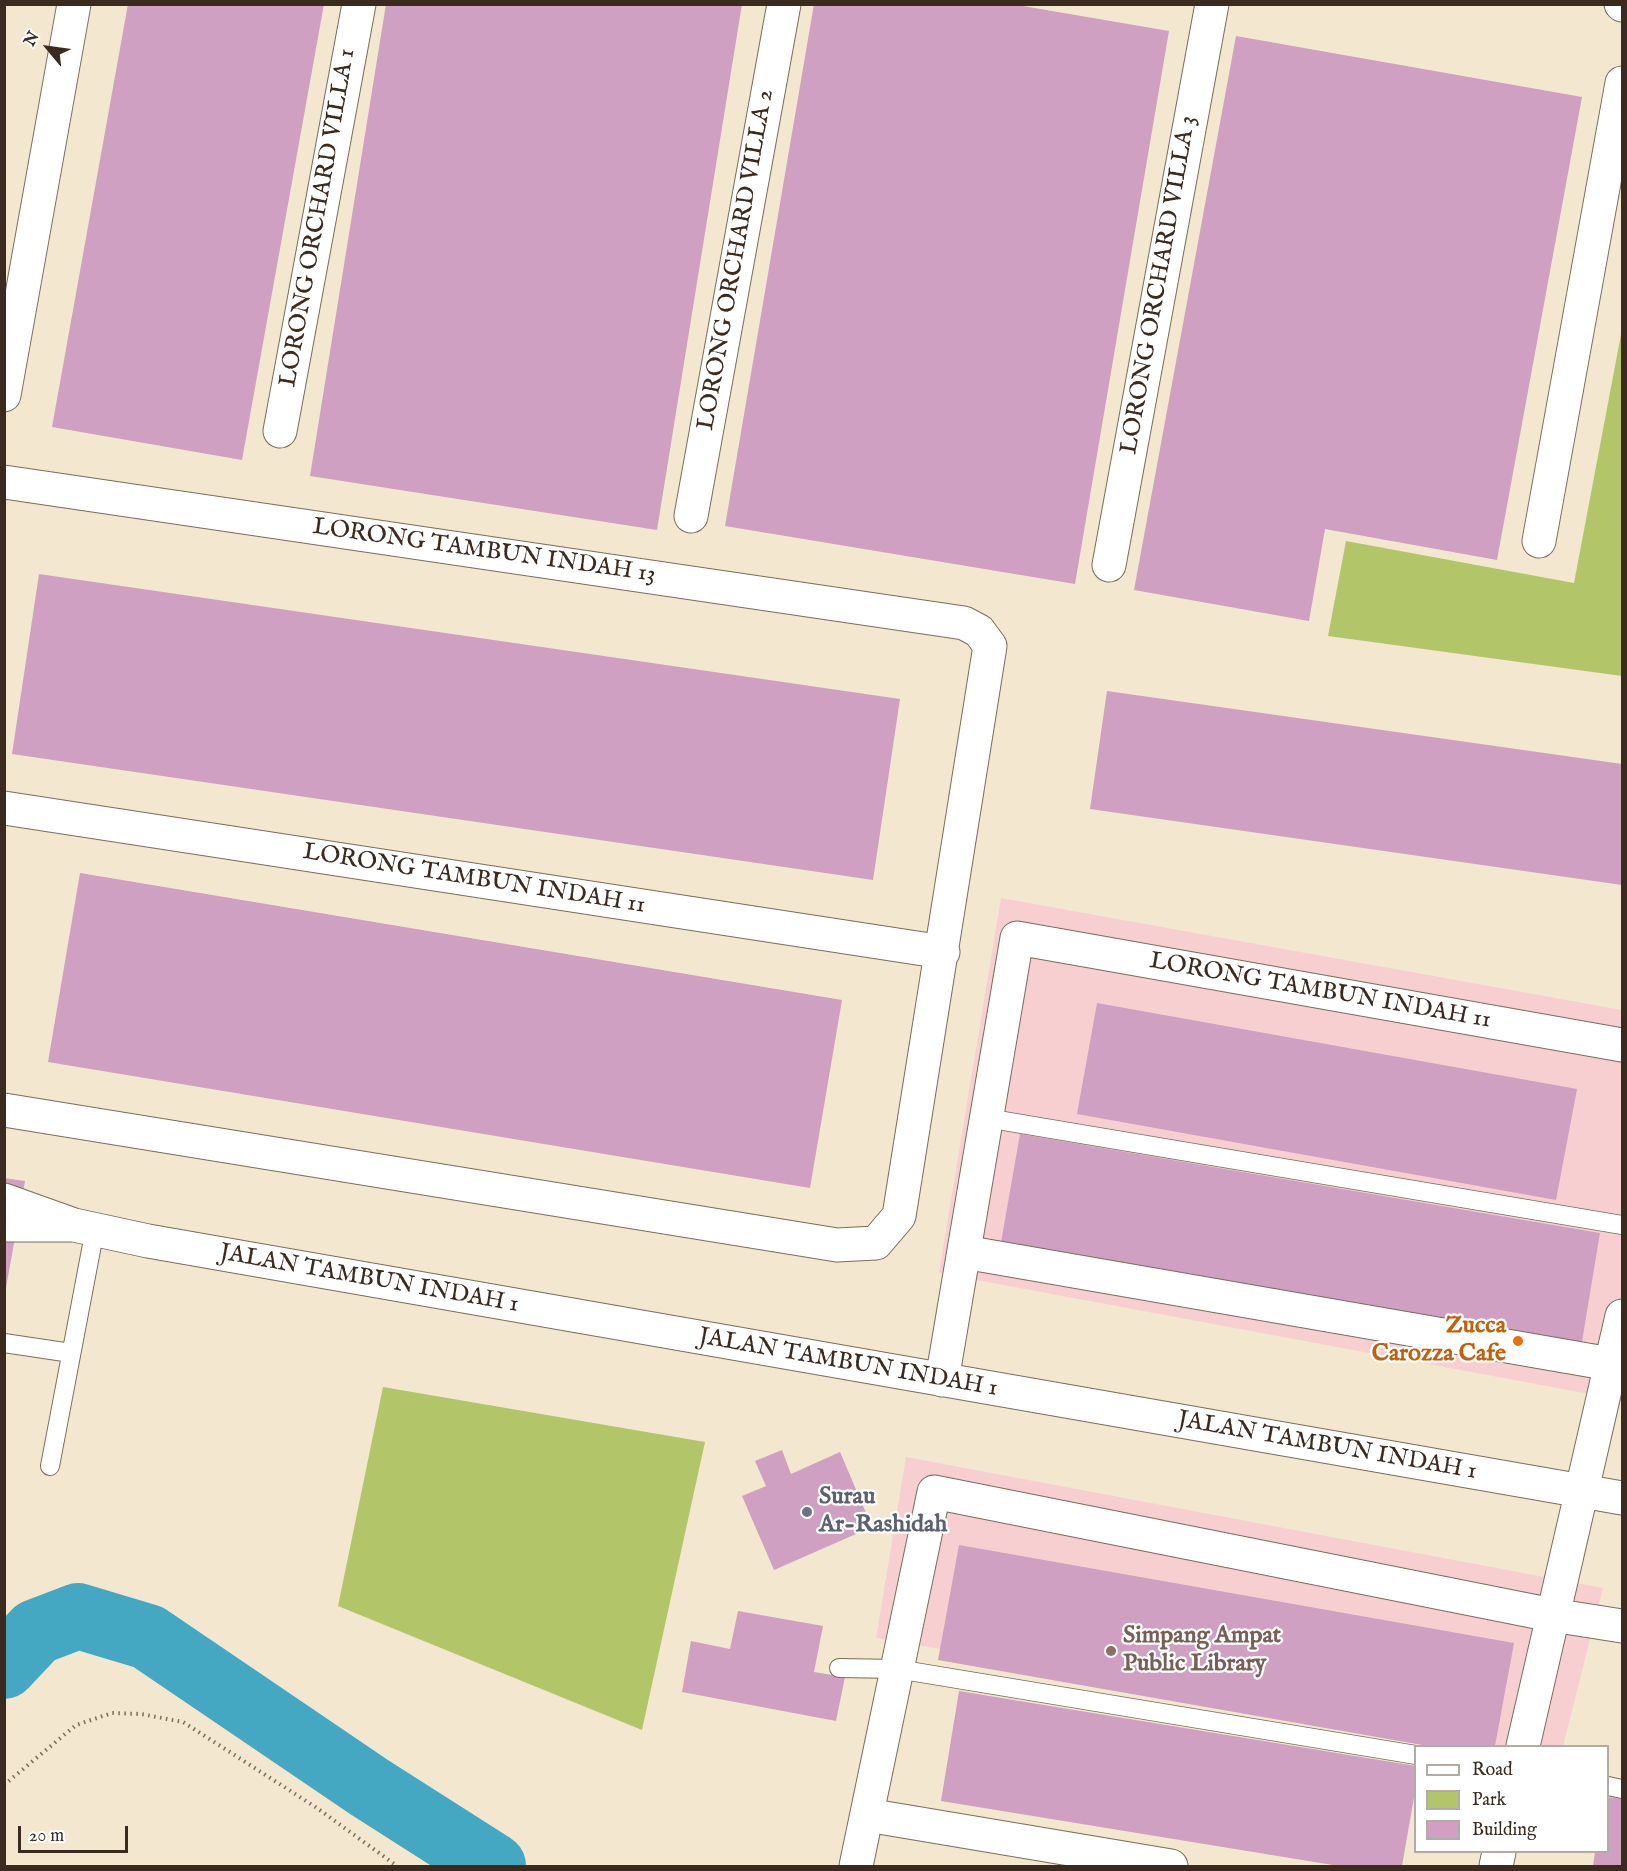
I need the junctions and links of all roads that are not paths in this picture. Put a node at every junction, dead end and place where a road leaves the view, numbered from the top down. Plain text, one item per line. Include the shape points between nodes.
1 (74, 4) edge
2 (358, 4) edge
3 (784, 4) edge
4 (1212, 4) edge
5 (1623, 83) edge
6 (4, 395) edge
7 (280, 431) dead end
8 (4, 482) edge
9 (691, 516) dead end
10 (1539, 541) dead end
11 (1109, 565) dead end
12 (4, 808) edge
13 (943, 952) junction
14 (1623, 1045) edge
15 (4, 1110) edge
16 (986, 1118) junction
17 (4, 1200) edge
18 (4, 1225) edge
19 (1623, 1225) edge
20 (84, 1227) junction
21 (964, 1252) junction
22 (1623, 1316) edge
23 (4, 1343) edge
24 (71, 1353) junction
25 (1617, 1365) edge
26 (942, 1380) junction
27 (50, 1467) dead end
28 (1584, 1491) junction
29 (1623, 1498) edge
30 (1552, 1615) junction
31 (1623, 1626) edge
32 (839, 1668) dead end
33 (897, 1669) junction
34 (1523, 1745) edge
35 (1414, 1755) edge
36 (867, 1815) junction
37 (856, 1866) edge
38 (1171, 1866) edge

1 - 6 street
2 - 7 street, LORONG ORCHARD VILLA 1
3 - 9 street, LORONG ORCHARD VILLA 2
4 - 11 street, LORONG ORCHARD VILLA 3
5 - 10 street
8 - 13 street, LORONG TAMBUN INDAH 13 via 964,623 979,631 990,646
12 - 13 street, LORONG TAMBUN INDAH 11
13 - 15 street via 899,1216 876,1243 837,1245
14 - 16 street, LORONG TAMBUN INDAH 11 via 1017,938
16 - 19 lane
16 - 21 street
17 - 20 street, JALAN TAMBUN INDAH 1
18 - 20 street, JALAN TAMBUN INDAH 1
20 - 24 lane
20 - 26 street, JALAN TAMBUN INDAH 1
21 - 25 street
21 - 26 street
22 - 25 street
23 - 24 lane
24 - 27 lane
25 - 28 street
26 - 28 street, JALAN TAMBUN INDAH 1
28 - 29 street, JALAN TAMBUN INDAH 1
28 - 30 street
30 - 31 street
30 - 33 street via 934,1492
30 - 34 street
32 - 33 lane
33 - 35 lane
33 - 36 street
36 - 37 street
36 - 38 street

